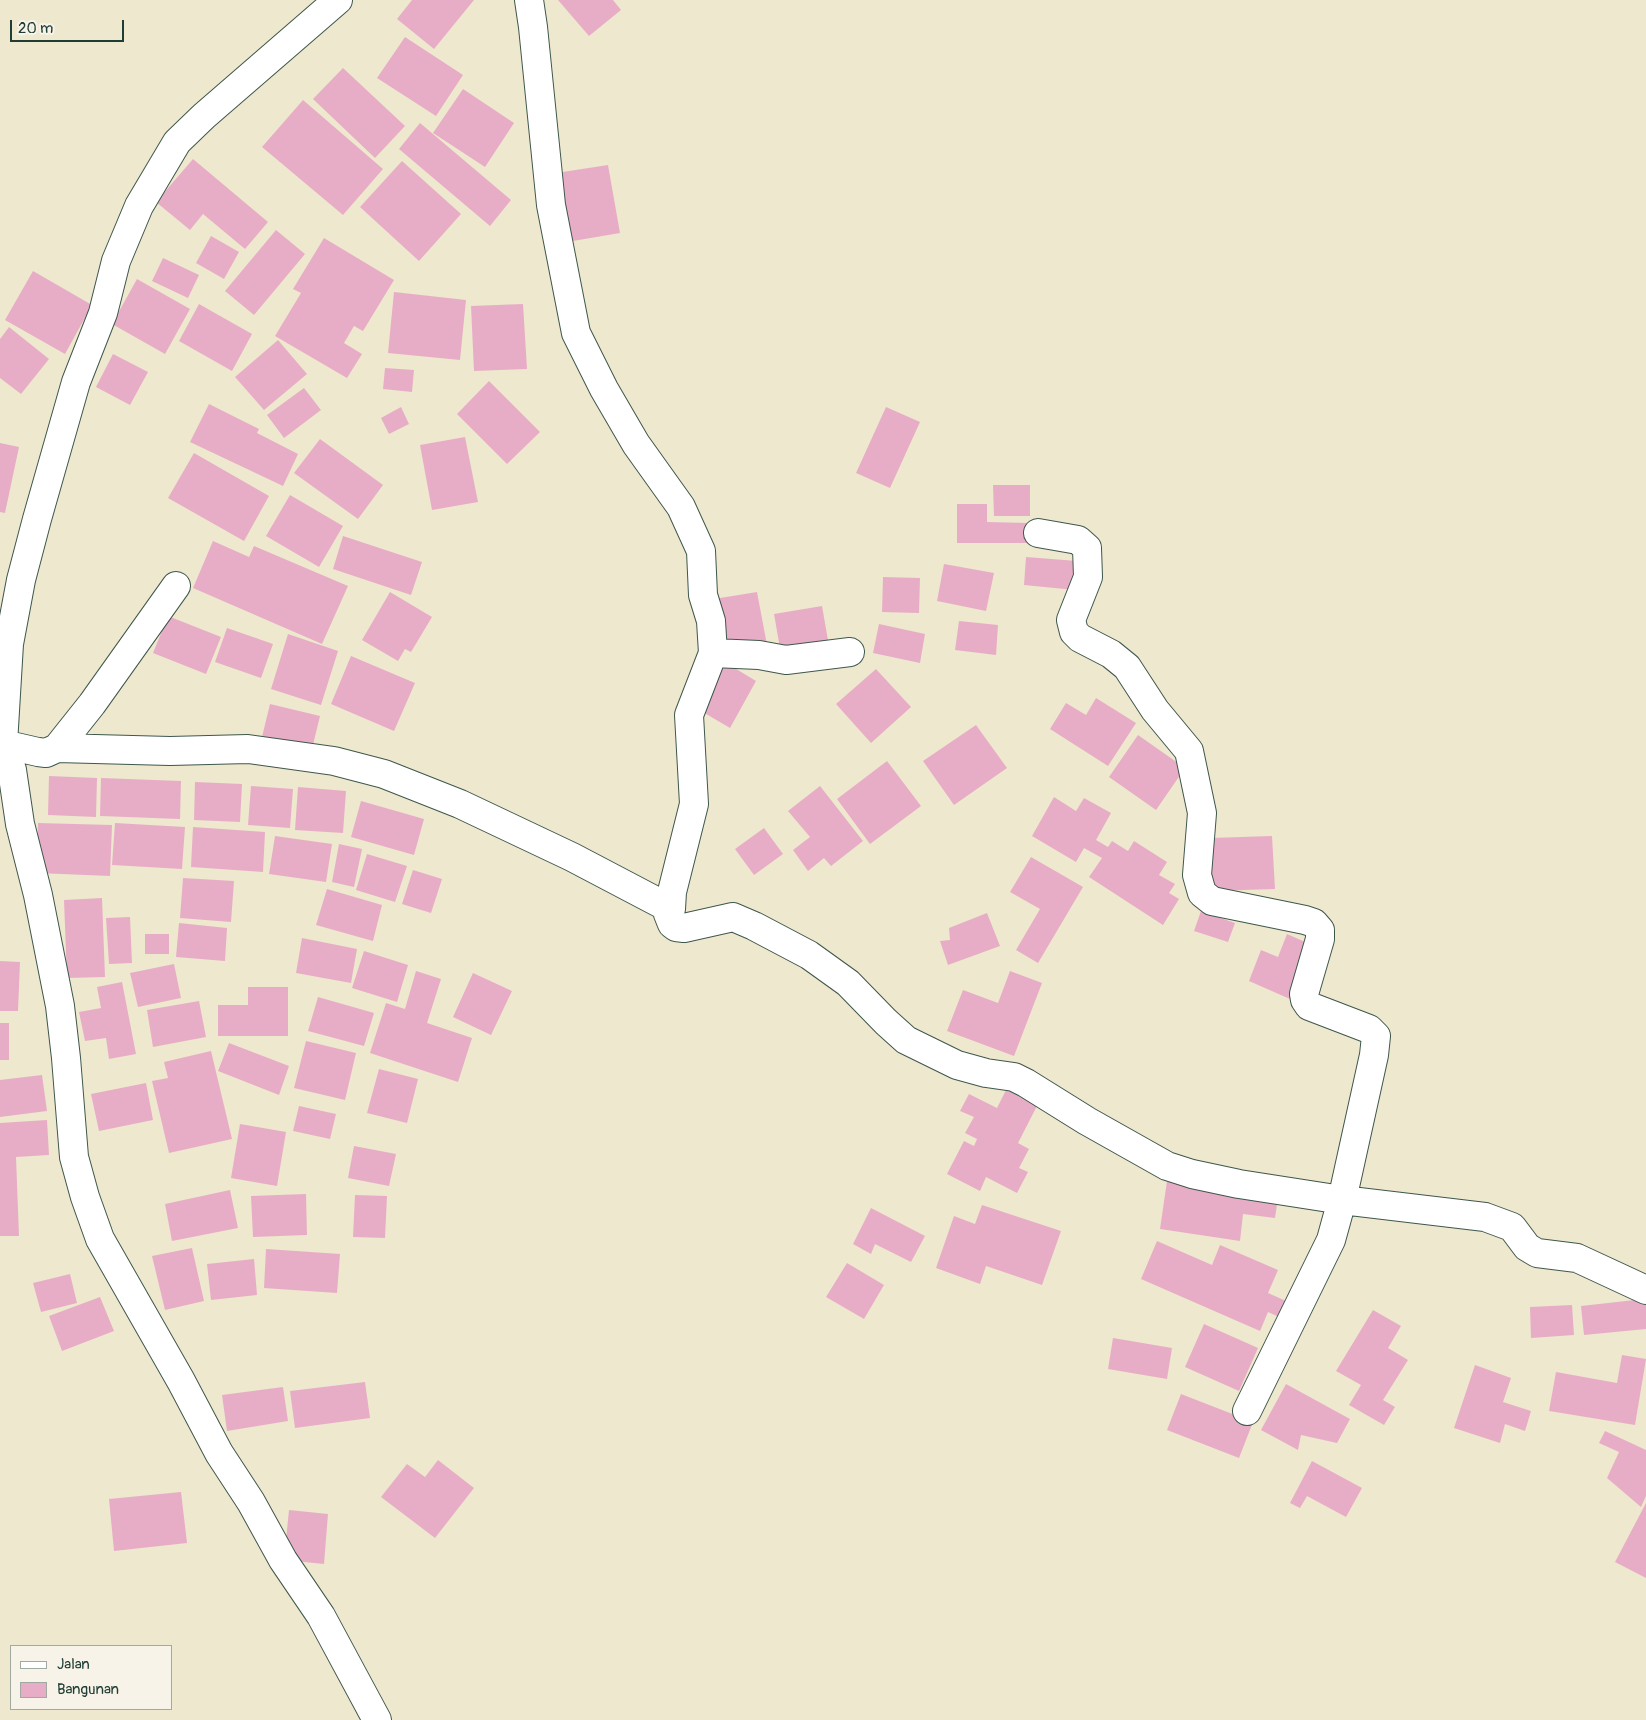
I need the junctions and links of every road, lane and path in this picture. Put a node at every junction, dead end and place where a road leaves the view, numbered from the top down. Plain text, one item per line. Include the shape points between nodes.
1 (338, 0) edge
2 (529, 0) edge
3 (1038, 533) dead end
4 (176, 586) dead end
5 (850, 652) dead end
6 (713, 653) junction
7 (3, 744) junction
8 (57, 748) junction
9 (671, 908) junction
10 (1342, 1200) junction
11 (1646, 1290) edge
12 (1247, 1411) dead end
13 (377, 1720) edge

1 - 7 street via 177,142 139,206 116,261 103,312 76,382 21,580 9,644
2 - 6 street via 551,205 576,333 636,444 681,506 701,551
3 - 10 street via 1085,544 1088,577 1071,620 1072,627 1077,635 1127,667 1155,710 1189,751 1202,813 1197,875 1202,893 1212,901 1314,924 1320,930 1320,939 1305,1000 1309,1006 1369,1029 1376,1036
4 - 8 street
5 - 6 street via 786,660
6 - 9 street via 689,715 694,804
7 - 8 street via 46,753
7 - 13 street via 12,770 20,824 60,1006 74,1157 100,1239 219,1453 251,1502 282,1560 321,1616
8 - 9 street via 248,749 342,763 384,774 460,804
9 - 10 street via 669,918 680,928 733,916 754,926 809,955 848,983 906,1040 957,1065 1014,1077 1167,1166 1239,1184
10 - 11 street via 1499,1221 1512,1227 1527,1247 1536,1253 1577,1258
10 - 12 street via 1331,1240

